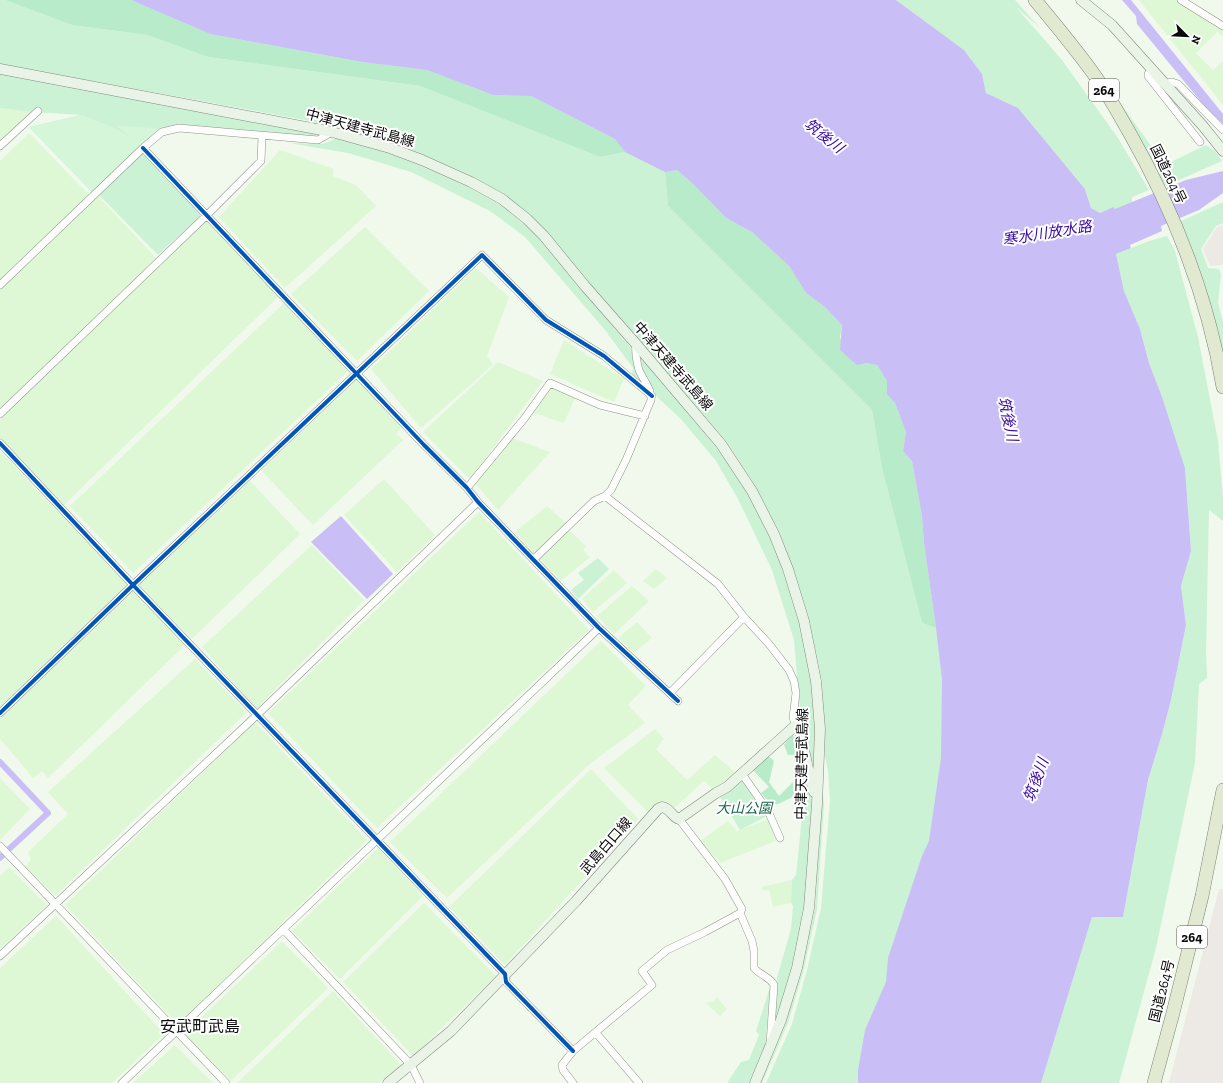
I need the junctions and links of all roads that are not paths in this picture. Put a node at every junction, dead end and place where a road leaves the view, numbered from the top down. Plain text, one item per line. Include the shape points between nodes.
1 (1035, 0) edge
2 (1081, 0) edge
3 (1180, 0) edge
4 (1223, 26) edge
5 (0, 69) edge
6 (1151, 69) junction
7 (1164, 84) junction
8 (38, 111) dead end
9 (1223, 130) edge
10 (332, 132) junction
11 (262, 136) junction
12 (1200, 142) dead end
13 (0, 146) edge
14 (143, 148) junction
15 (1223, 151) edge
16 (207, 215) junction
17 (0, 285) edge
18 (636, 344) junction
19 (356, 374) junction
20 (1223, 387) edge
21 (652, 396) junction
22 (0, 414) edge
23 (645, 416) junction
24 (0, 442) edge
25 (467, 488) junction
26 (605, 496) junction
27 (478, 502) junction
28 (534, 559) junction
29 (133, 585) junction
30 (744, 617) junction
31 (599, 628) junction
32 (670, 693) junction
33 (678, 701) dead end
34 (0, 713) edge
35 (257, 715) junction
36 (796, 725) junction
37 (742, 774) junction
38 (1223, 790) edge
39 (817, 804) junction
40 (679, 820) junction
41 (780, 838) dead end
42 (378, 840) junction
43 (0, 846) edge
44 (55, 904) junction
45 (740, 913) junction
46 (283, 929) junction
47 (0, 956) edge
48 (505, 974) junction
49 (176, 1031) junction
50 (596, 1033) junction
51 (770, 1048) junction
52 (573, 1051) junction
53 (411, 1065) junction
54 (122, 1083) edge
55 (226, 1083) edge
56 (388, 1083) edge
57 (420, 1083) edge
58 (573, 1083) edge
59 (639, 1083) edge
60 (755, 1083) edge
61 (1154, 1083) edge

1 - 20 highway, 国道264号 / 264 via 1094,74 1159,189 1174,222 1205,308
2 - 6 main road via 1112,25
3 - 4 street
5 - 10 main road, 中津天建寺武島線
6 - 7 main road
6 - 12 street via 1148,76
7 - 9 street via 1178,84
7 - 15 main road
8 - 13 street
10 - 11 street via 318,140
10 - 18 main road, 中津天建寺武島線 via 422,160 472,182 502,199 544,236
11 - 14 street via 180,128 162,132
11 - 16 street via 261,161
14 - 16 street
14 - 17 street
16 - 19 street
16 - 22 street
18 - 21 street via 640,370
18 - 39 main road, 中津天建寺武島線 via 721,444 752,491 788,569 804,621 816,682 820,728
19 - 21 street via 482,255 546,320 604,356
19 - 25 street
19 - 29 street
21 - 23 street
23 - 25 street via 600,405 550,383 524,420
23 - 26 street via 626,460 611,490
24 - 29 street
25 - 27 street
26 - 28 street via 594,501
26 - 30 street via 718,584
27 - 28 street
27 - 35 street
28 - 31 street
29 - 34 street
29 - 35 street
30 - 32 street
30 - 36 street via 789,670 796,693 793,718
31 - 32 street
31 - 42 street
32 - 33 street
35 - 42 street
35 - 44 street
36 - 37 main road
36 - 39 main road via 799,726
37 - 40 main road
37 - 41 street via 768,811
38 - 61 highway, 国道264号 / 264 via 1202,896
39 - 51 main road, 中津天建寺武島線 via 809,908 797,968
40 - 45 street via 725,879 742,909
40 - 48 main road, 武島白口線 via 667,808 658,809 576,901
42 - 46 street
42 - 48 street
43 - 44 street
44 - 47 street
44 - 49 street
45 - 50 street via 662,954 642,971 652,985
45 - 51 street via 753,946 754,968 774,985
46 - 49 street
46 - 53 street
48 - 52 street via 506,982
48 - 53 main road, 武島白口線 via 451,1031
49 - 54 street
49 - 55 street
50 - 52 street
50 - 59 street
51 - 60 main road, 中津天建寺武島線
52 - 58 street via 562,1065
53 - 56 main road, 武島白口線
53 - 57 street

